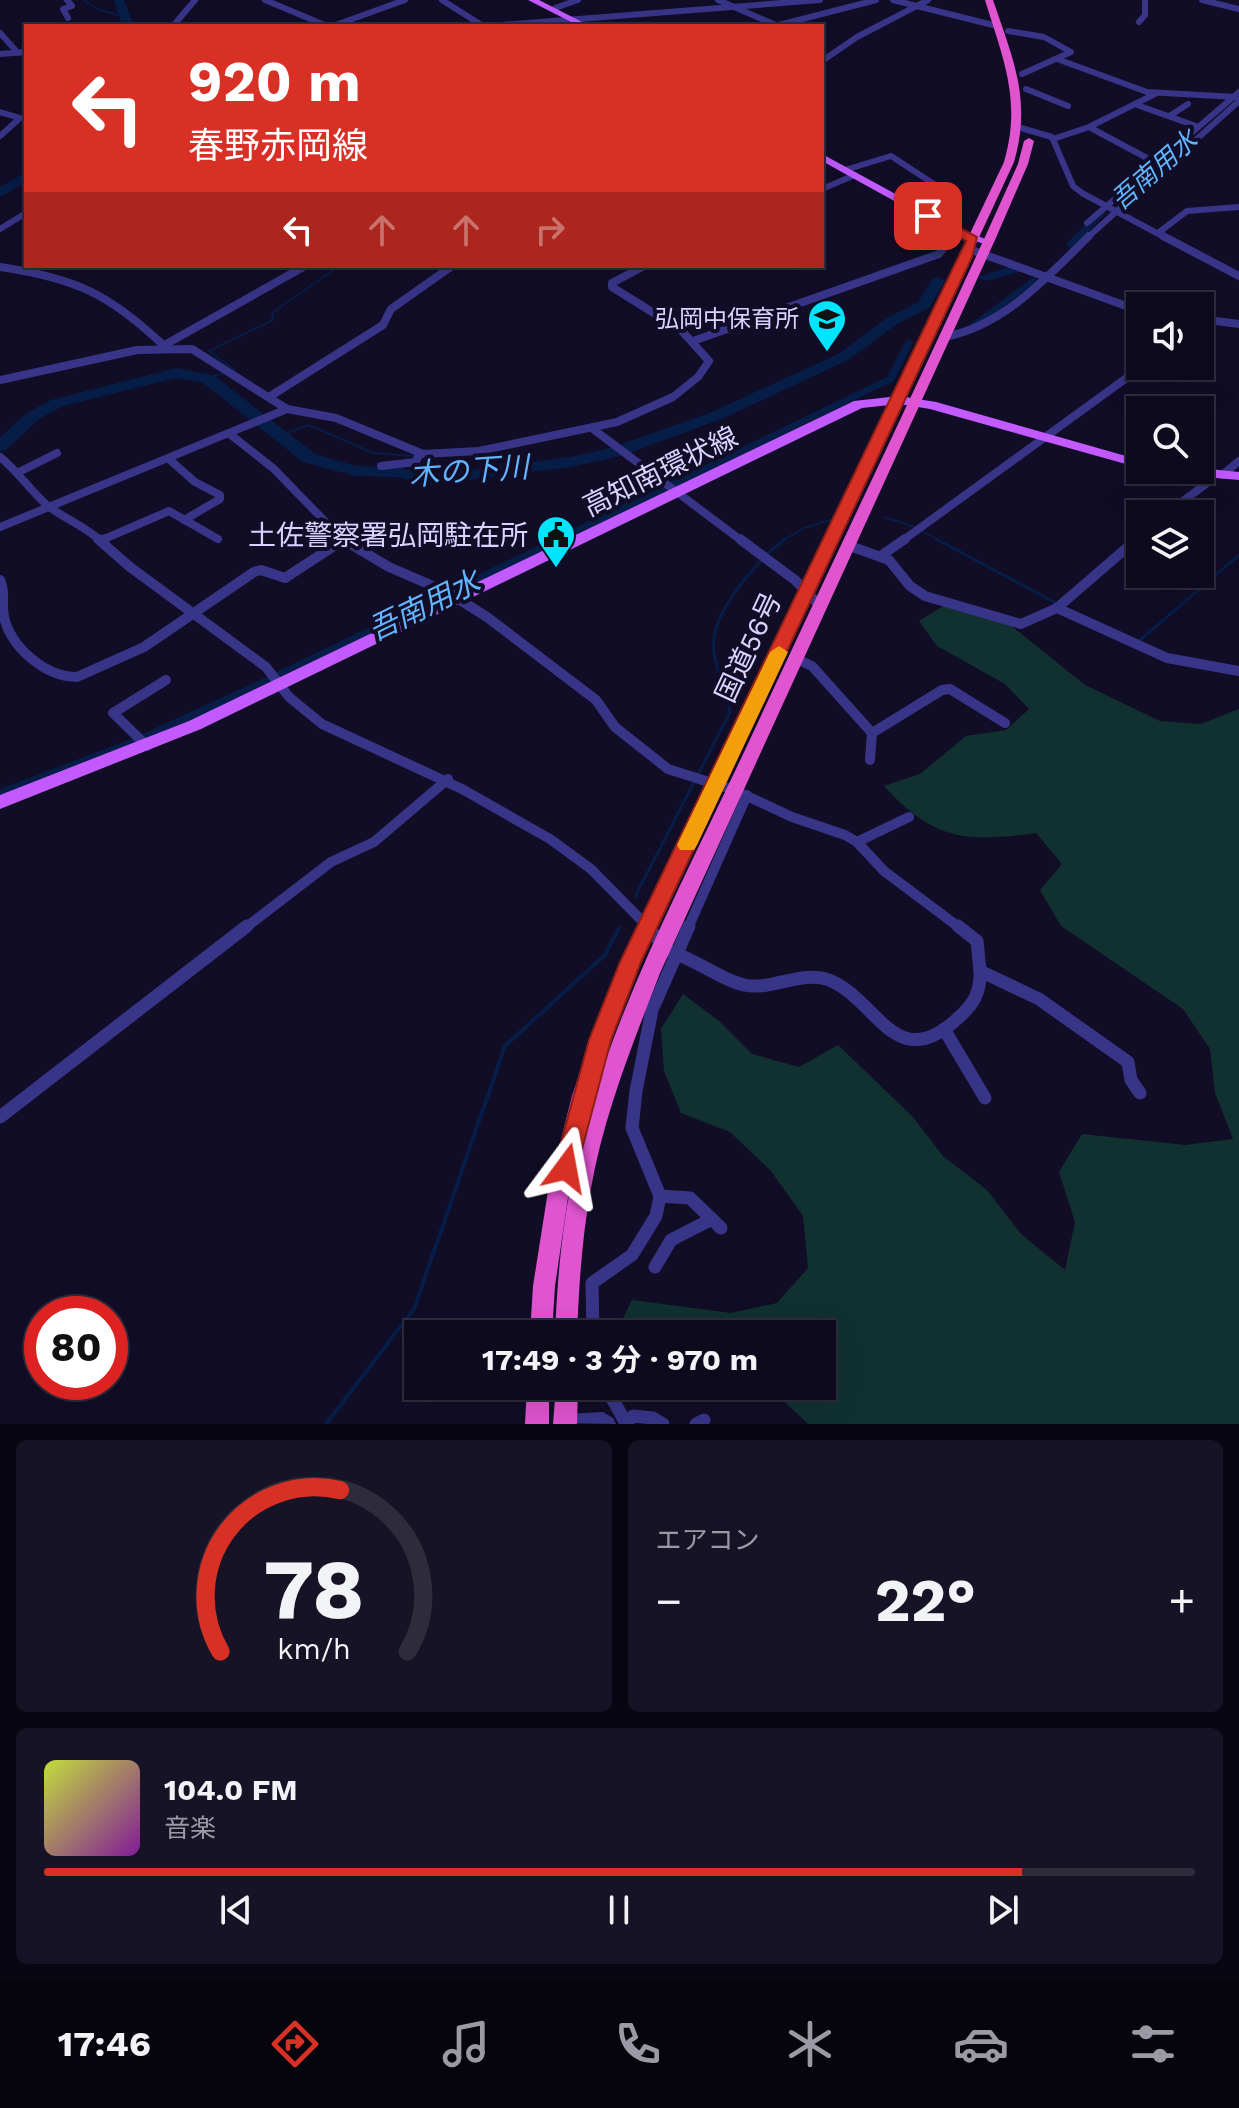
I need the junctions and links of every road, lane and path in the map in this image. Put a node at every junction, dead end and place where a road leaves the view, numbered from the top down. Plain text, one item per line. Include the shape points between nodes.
1 (67, 0) edge
2 (195, 0) edge
3 (265, 0) edge
4 (405, 0) edge
5 (442, 0) edge
6 (532, 0) edge
7 (578, 0) edge
8 (718, 0) edge
9 (820, 0) edge
10 (876, 0) edge
11 (893, 0) edge
12 (928, 0) edge
13 (989, 0) edge
14 (998, 0) edge
15 (1145, 0) edge
16 (1202, 0) edge
17 (915, 7) junction
18 (555, 8) junction
19 (741, 8) junction
20 (1239, 9) edge
21 (68, 18) dead end
22 (574, 19) junction
23 (961, 19) junction
24 (1139, 22) dead end
25 (175, 24) edge
26 (325, 24) edge
27 (336, 24) edge
28 (483, 24) edge
29 (511, 24) edge
30 (583, 24) edge
31 (774, 24) edge
32 (786, 24) edge
33 (1003, 28) junction
34 (0, 33) edge
35 (1039, 36) junction
36 (22, 52) edge
37 (0, 54) edge
38 (1057, 59) junction
39 (824, 60) edge
40 (1024, 82) junction
41 (1156, 93) junction
42 (1237, 97) edge
43 (1188, 104) dead end
44 (1137, 105) junction
45 (1068, 106) dead end
46 (0, 112) edge
47 (1226, 112) junction
48 (1171, 115) junction
49 (1239, 117) edge
50 (1196, 126) junction
51 (1089, 127) junction
52 (1026, 129) junction
53 (0, 136) edge
54 (1053, 139) junction
55 (824, 158) edge
56 (1155, 162) junction
57 (1163, 166) junction
58 (850, 173) junction
59 (937, 186) dead end
60 (824, 188) edge
61 (1109, 207) junction
62 (1239, 207) edge
63 (24, 214) edge
64 (1087, 223) dead end
65 (0, 229) edge
66 (956, 231) junction
67 (1158, 233) junction
68 (978, 246) junction
69 (0, 267) edge
70 (302, 268) edge
71 (449, 268) edge
72 (640, 268) edge
73 (1239, 276) edge
74 (1047, 278) junction
75 (1126, 306) edge
76 (1214, 322) edge
77 (1239, 324) edge
78 (944, 337) junction
79 (693, 341) junction
80 (162, 345) junction
81 (1126, 379) edge
82 (0, 380) edge
83 (269, 397) junction
84 (907, 401) junction
85 (287, 409) junction
86 (593, 429) junction
87 (231, 435) junction
88 (1047, 437) junction
89 (57, 453) dead end
90 (419, 454) junction
91 (0, 457) edge
92 (170, 460) junction
93 (1126, 460) edge
94 (1239, 461) edge
95 (381, 466) dead end
96 (19, 472) junction
97 (1215, 475) junction
98 (1239, 476) edge
99 (672, 490) junction
100 (1185, 500) edge
101 (48, 506) junction
102 (184, 520) junction
103 (0, 527) edge
104 (218, 539) dead end
105 (102, 540) junction
106 (343, 540) junction
107 (847, 545) junction
108 (1126, 548) edge
109 (882, 555) junction
110 (0, 580) edge
111 (807, 592) junction
112 (453, 595) junction
113 (819, 605) junction
114 (1059, 606) junction
115 (194, 614) junction
116 (794, 658) junction
117 (1239, 671) edge
118 (166, 680) dead end
119 (277, 680) junction
120 (1005, 723) dead end
121 (872, 733) junction
122 (147, 746) junction
123 (870, 760) dead end
124 (448, 779) junction
125 (717, 785) junction
126 (740, 792) junction
127 (0, 802) edge
128 (909, 817) dead end
129 (857, 842) junction
130 (647, 925) junction
131 (666, 949) junction
132 (980, 971) junction
133 (944, 1029) junction
134 (1140, 1093) dead end
135 (985, 1098) dead end
136 (0, 1117) edge
137 (660, 1196) junction
138 (655, 1267) dead end
139 (541, 1320) edge
140 (566, 1320) edge
141 (593, 1320) edge
142 (538, 1400) edge
143 (566, 1400) edge
144 (613, 1400) edge
145 (537, 1424) edge
146 (565, 1424) edge
147 (607, 1424) edge
148 (626, 1424) edge
149 (663, 1424) edge

1 - 21 street via 72,6 63,9
2 - 25 street
3 - 26 street
4 - 27 street
5 - 28 street
6 - 18 main road
7 - 18 street
8 - 19 street
9 - 19 street
10 - 32 street
11 - 17 street
12 - 17 street
13 - 33 highway, 国道56号
14 - 33 highway, 国道56号
15 - 24 street
16 - 20 street
17 - 23 street
17 - 39 street
18 - 22 main road
19 - 22 street
19 - 31 street
22 - 29 street
22 - 30 main road
23 - 33 street
23 - 33 street
33 - 35 street
33 - 35 street
33 - 40 highway, 国道56号
33 - 52 highway, 国道56号
34 - 36 street
35 - 38 street via 1071,52
36 - 37 street
38 - 40 street
38 - 41 street
40 - 45 street
40 - 52 highway, 国道56号
41 - 42 street
41 - 44 street
42 - 47 street
42 - 50 street
43 - 48 street
44 - 48 street
44 - 51 street
46 - 53 street via 20,118
47 - 49 street
47 - 57 street
48 - 50 street
50 - 56 street
51 - 54 street
51 - 56 street
52 - 54 street
52 - 68 highway, 国道56号 via 1023,164
54 - 61 street via 1073,186
55 - 58 main road
56 - 57 street
56 - 61 street
57 - 61 street
58 - 59 street via 891,156
58 - 60 street
58 - 66 main road
61 - 64 street
61 - 67 street
61 - 74 street
62 - 67 street via 1187,211
63 - 65 street
66 - 68 main road
66 - 79 street via 939,254
67 - 73 street
68 - 74 street
68 - 78 highway, 国道56号
68 - 84 highway, 国道56号
69 - 80 street via 99,293
70 - 80 street
71 - 83 street via 391,309 383,325
72 - 79 street via 612,287
74 - 75 street
74 - 78 street via 966,335
76 - 77 street
78 - 84 highway, 国道56号
79 - 86 street via 709,361 698,377 646,412
80 - 82 street
80 - 83 street via 192,349
81 - 88 street
83 - 85 street
84 - 88 main road, 高知南環状線
84 - 99 main road, 高知南環状線 via 859,404
84 - 107 highway, 国道56号
84 - 111 highway, 国道56号
85 - 87 street
85 - 90 street via 336,418
86 - 90 street via 479,451
86 - 99 street
87 - 92 street
87 - 106 street via 274,469
88 - 93 main road, 高知南環状線
88 - 109 street
89 - 96 street
90 - 95 street via 409,464
91 - 96 street
92 - 101 street
92 - 102 street via 220,495
94 - 97 street
96 - 101 street
97 - 98 main road
97 - 100 street
99 - 111 street
99 - 112 main road, 高知南環状線
101 - 103 street
101 - 105 street
102 - 104 street
102 - 105 street via 169,511
105 - 115 street
106 - 112 street
106 - 115 street via 285,578 254,572
107 - 109 street
107 - 113 highway, 国道56号
108 - 114 street
109 - 114 street via 911,588 945,603 1021,624
110 - 115 street via 3,615 15,646 66,677 88,673 144,647
111 - 113 street
111 - 125 highway, 国道56号
112 - 119 main road, 高知南環状線
112 - 125 street via 596,700 615,727 668,769
113 - 116 highway, 国道56号
114 - 117 street via 1162,657 1207,670
115 - 119 street
116 - 121 street via 812,666
116 - 126 highway, 国道56号
118 - 122 street via 113,713
119 - 122 main road, 高知南環状線
119 - 124 street via 322,724
120 - 121 street via 950,689
121 - 123 street
122 - 127 main road, 高知南環状線
124 - 130 street via 557,844
124 - 136 street via 374,842 331,862
125 - 126 street
125 - 130 highway, 国道56号
126 - 129 street
126 - 131 highway, 国道56号
128 - 129 street
129 - 132 street via 884,871 977,941
130 - 131 street
130 - 139 highway, 国道56号 via 600,1040 577,1118 555,1219
131 - 133 street via 746,986 826,979 855,998 896,1039 913,1041
131 - 137 street via 632,1128
131 - 140 highway, 国道56号 via 621,1047 597,1123 578,1212
132 - 133 street via 977,1001
132 - 134 street via 1039,999 1128,1062
133 - 135 street
137 - 138 street via 690,1198 716,1224 671,1240
137 - 141 street via 656,1216 632,1255 592,1283
142 - 145 highway
143 - 146 highway
144 - 148 street
146 - 147 street
148 - 149 street via 633,1416

